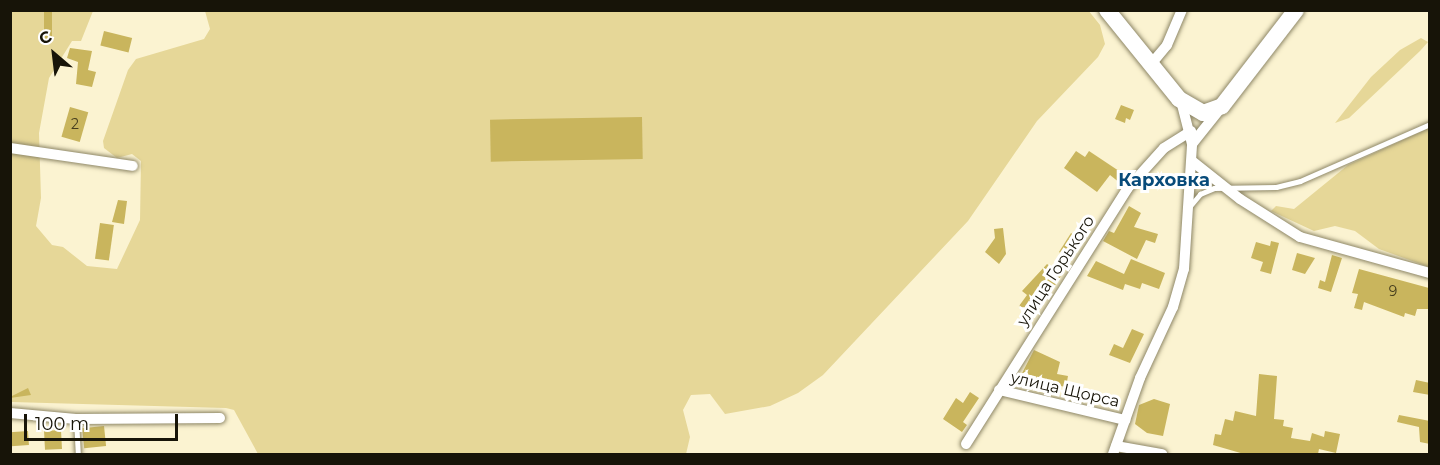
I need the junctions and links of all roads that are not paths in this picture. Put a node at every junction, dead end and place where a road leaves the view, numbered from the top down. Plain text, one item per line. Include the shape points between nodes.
1 (1107, 10) edge
2 (1182, 10) edge
3 (1296, 10) edge
4 (1152, 63) junction
5 (1179, 99) junction
6 (1222, 106) junction
7 (1430, 124) edge
8 (1191, 131) junction
9 (1192, 144) junction
10 (10, 148) edge
11 (1192, 160) junction
12 (133, 166) dead end
13 (1226, 188) junction
14 (1189, 207) junction
15 (1430, 273) edge
16 (999, 390) junction
17 (10, 413) edge
18 (220, 418) dead end
19 (76, 419) junction
20 (1125, 420) junction
21 (966, 444) dead end
22 (1115, 450) edge
23 (78, 454) edge
24 (1162, 454) edge

1 - 4 street
2 - 4 street via 1167,45
3 - 6 street
4 - 5 street
5 - 6 street via 1203,113
5 - 8 street
6 - 9 street
7 - 13 lane via 1300,182 1276,187
8 - 9 street
8 - 16 street, улица Горького via 1173,140 1137,175
9 - 11 street
10 - 12 street
11 - 13 street
11 - 14 street
13 - 14 lane via 1207,190
13 - 15 street via 1313,242
14 - 20 street via 1179,289
16 - 20 street, улица Щорса
16 - 21 street, улица Горького
17 - 19 street
18 - 19 street
19 - 23 lane
20 - 22 street
22 - 24 street

